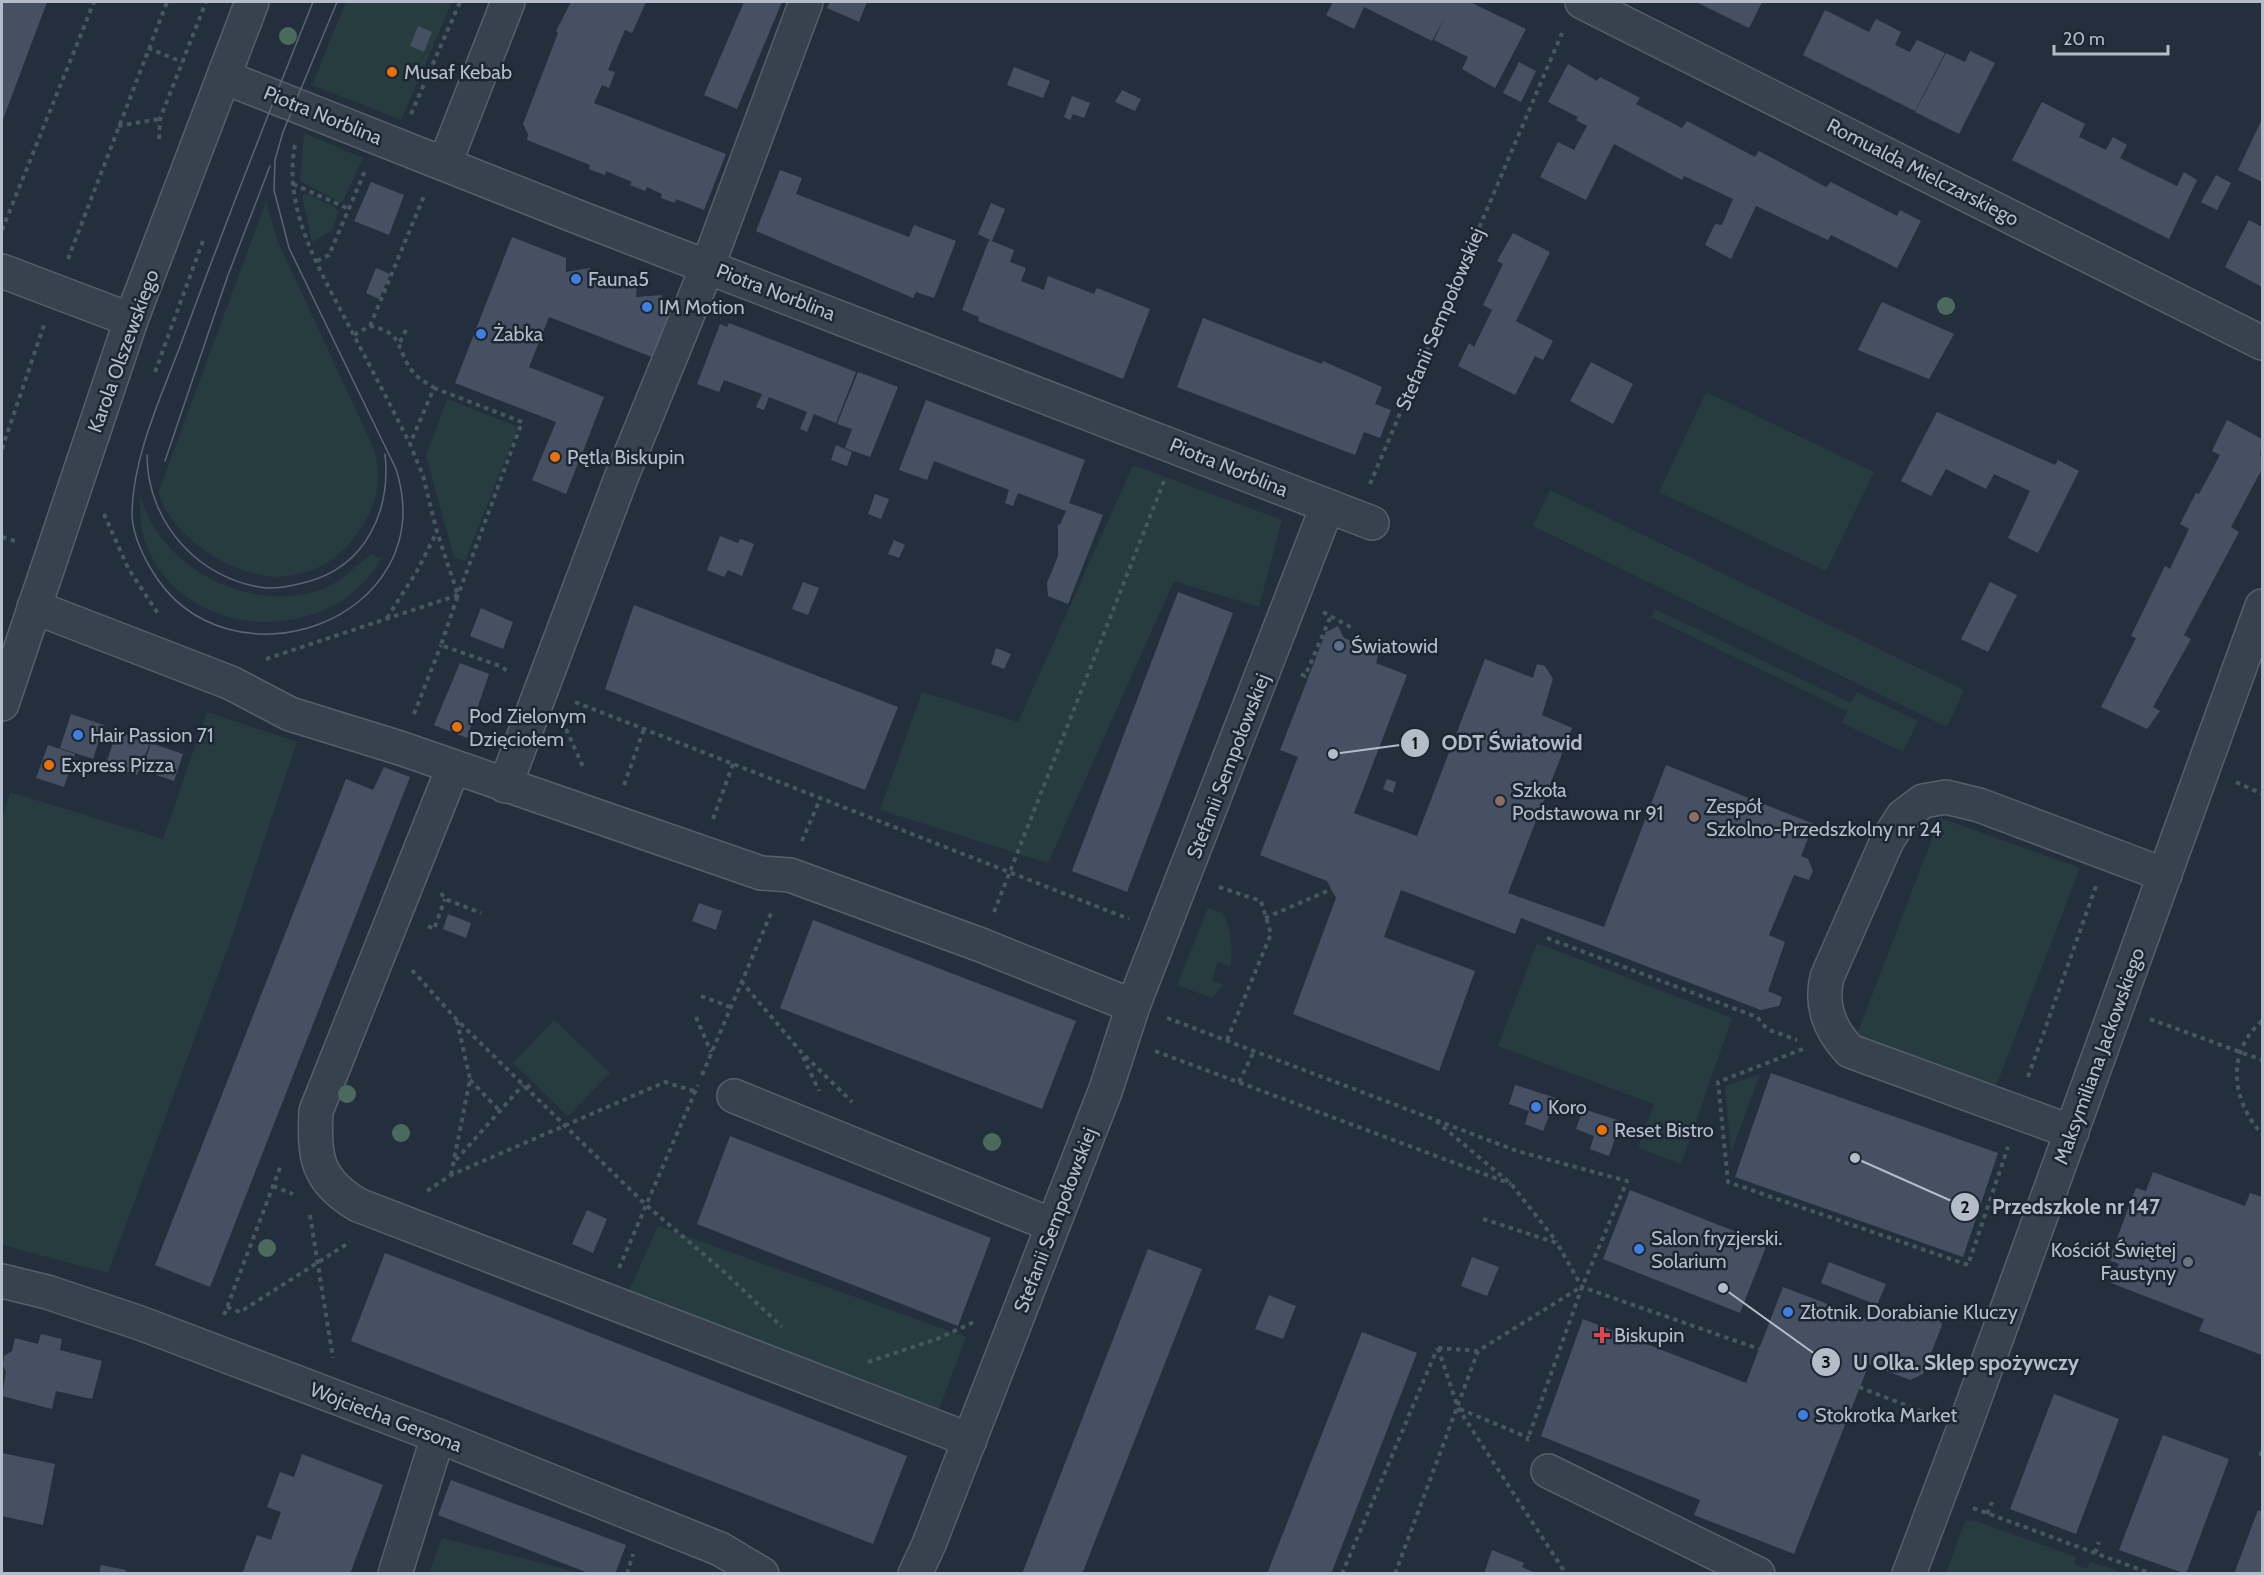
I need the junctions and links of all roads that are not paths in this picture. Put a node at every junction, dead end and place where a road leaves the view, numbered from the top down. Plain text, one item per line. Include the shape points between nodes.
1 (252, 2) edge
2 (508, 2) edge
3 (806, 2) edge
4 (1574, 13) edge
5 (224, 76) junction
6 (434, 174) junction
7 (708, 265) junction
8 (2, 271) edge
9 (131, 320) junction
10 (2262, 343) edge
11 (1351, 516) joint
12 (2262, 606) edge
13 (34, 607) junction
14 (2, 704) edge
15 (453, 768) junction
16 (506, 786) junction
17 (2165, 875) junction
18 (1147, 1011) junction
19 (734, 1096) dead end
20 (2072, 1132) junction
21 (1052, 1225) junction
22 (2, 1281) edge
23 (438, 1436) junction
24 (969, 1440) junction
25 (1548, 1471) dead end
26 (395, 1574) edge
27 (762, 1574) edge
28 (915, 1574) edge
29 (1758, 1574) edge
30 (1909, 1574) edge

1 - 5 street, Karola Olszewskiego
2 - 6 street
3 - 7 street
4 - 10 street, Romualda Mielczarskiego
5 - 6 street, Piotra Norblina via 398,145
5 - 9 street, Karola Olszewskiego
6 - 7 street, Piotra Norblina
7 - 11 street, Piotra Norblina
7 - 16 street via 621,478 549,692
8 - 9 street
9 - 13 street, Karola Olszewskiego
11 - 18 street, Stefanii Sempołowskiej
12 - 17 street, Maksymiliana Jackowskiego
13 - 14 street, Karola Olszewskiego
13 - 15 street via 231,683 290,714
15 - 16 street
15 - 24 street via 316,1111 315,1142 321,1168 336,1192 358,1205 604,1302
16 - 18 street via 761,873 790,875
17 - 20 street, Maksymiliana Jackowskiego
17 - 20 street via 1979,805 1946,797 1923,801 1903,816 1887,841 1827,977 1822,995 1825,1011 1835,1036 1850,1052
18 - 21 street, Stefanii Sempołowskiej via 1106,1089
19 - 21 street
20 - 30 street, Maksymiliana Jackowskiego
21 - 24 street, Stefanii Sempołowskiej
22 - 23 street, Wojciecha Gersona via 102,1309
23 - 26 street
23 - 27 street, Wojciecha Gersona via 720,1549
24 - 28 street, Stefanii Sempołowskiej
25 - 29 street

